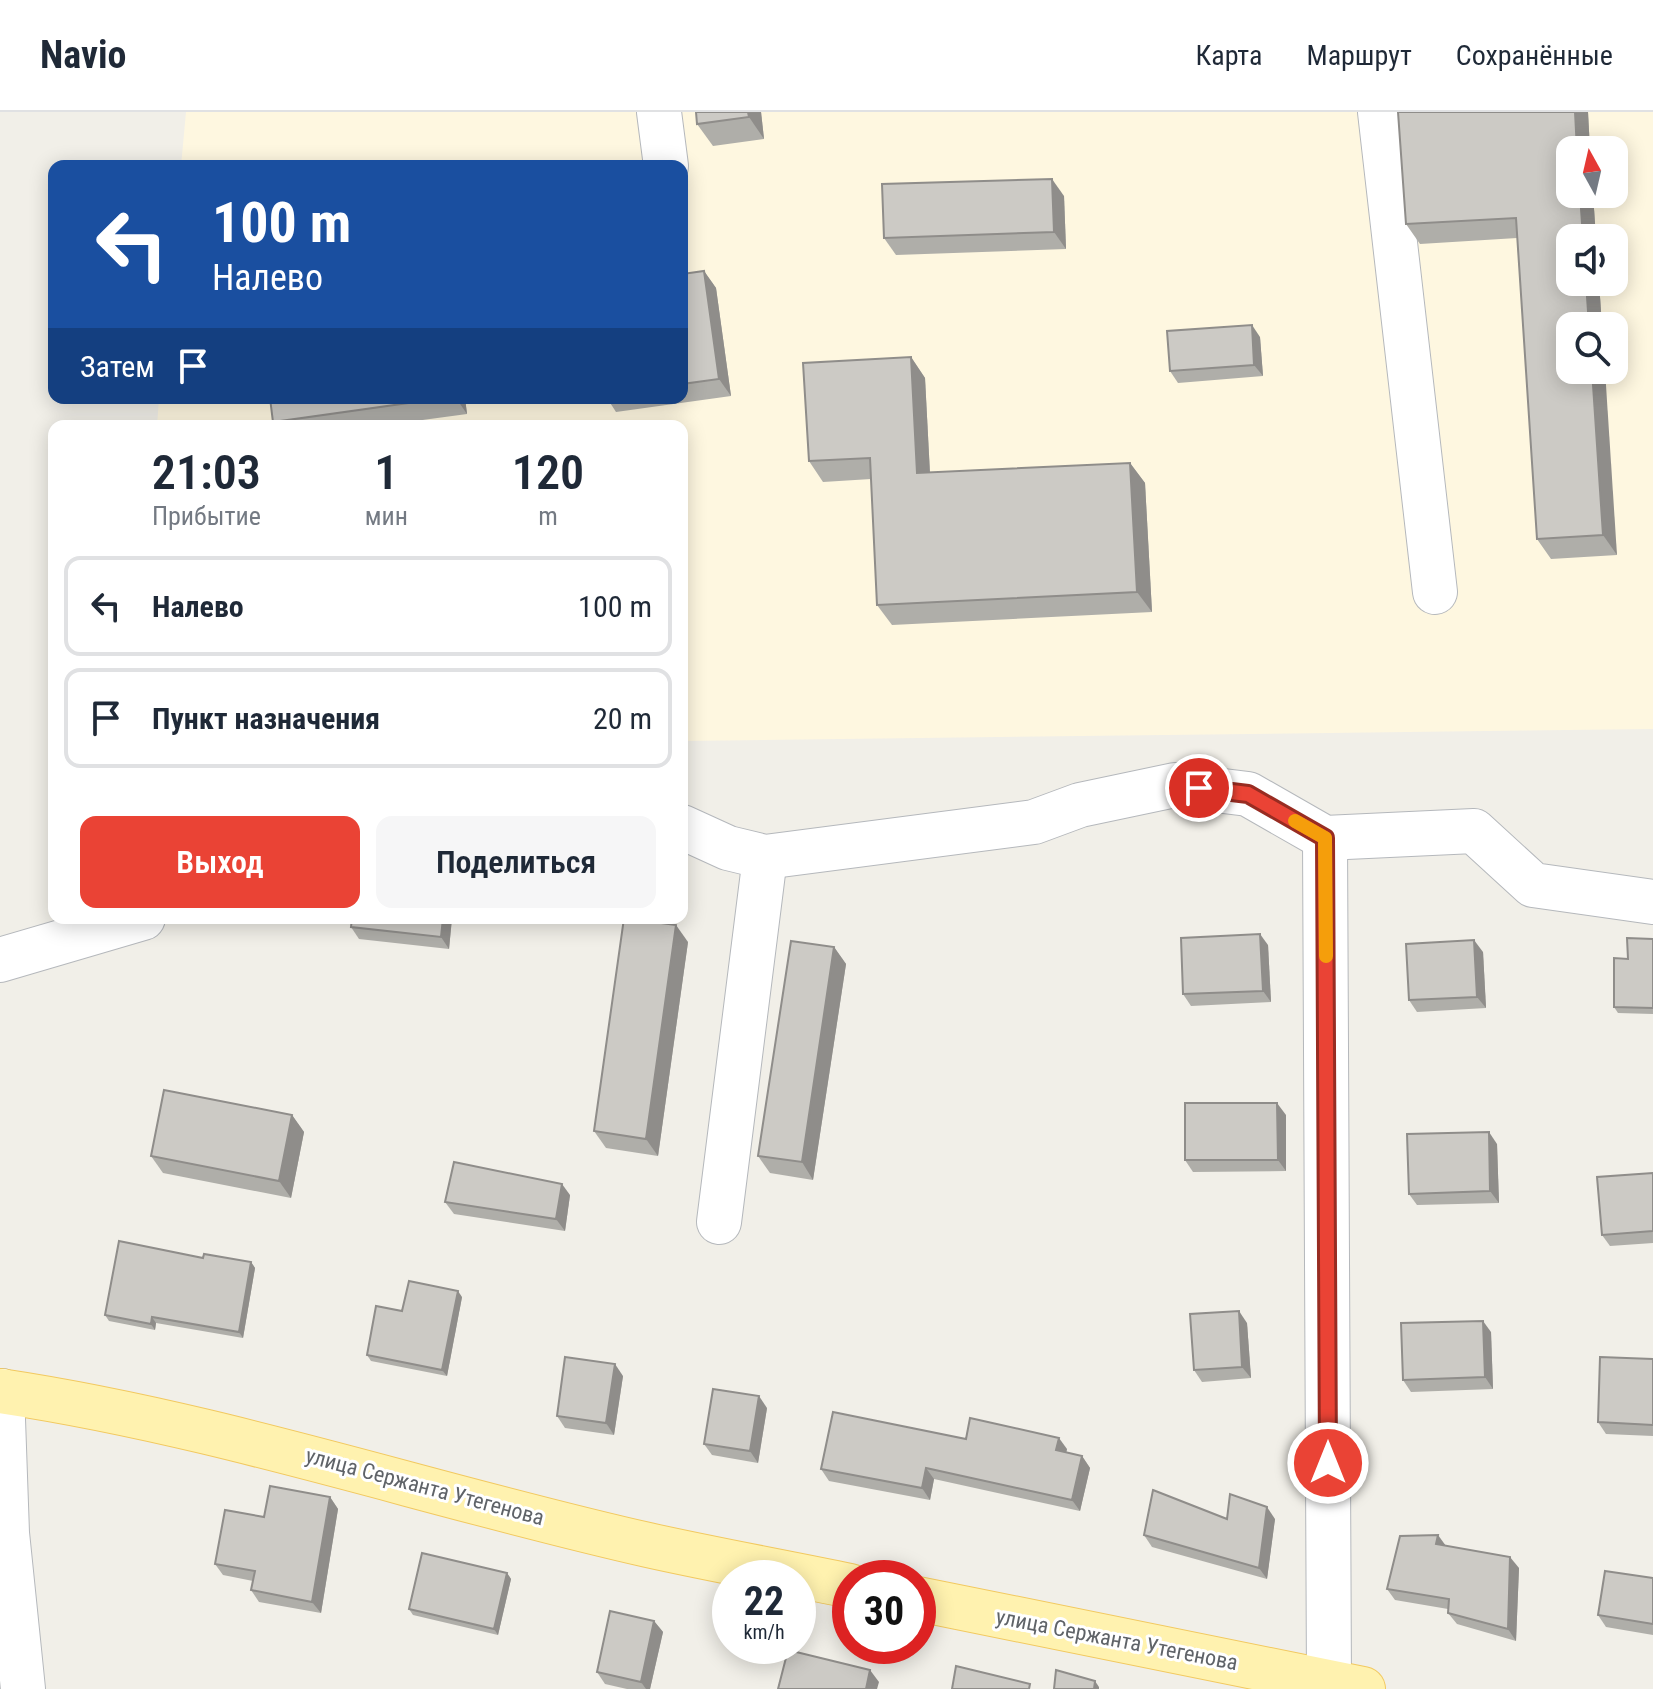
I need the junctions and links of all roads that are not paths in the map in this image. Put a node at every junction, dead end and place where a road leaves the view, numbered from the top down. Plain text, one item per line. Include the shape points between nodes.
1 (659, 112) edge
2 (1380, 112) edge
3 (665, 160) edge
4 (1435, 592) dead end
5 (688, 830) edge
6 (1325, 838) junction
7 (765, 857) junction
8 (1653, 902) edge
9 (123, 924) edge
10 (0, 960) edge
11 (719, 1222) dead end
12 (1, 1391) edge
13 (832, 1582) edge
14 (936, 1603) edge
15 (1346, 1686) edge
16 (23, 1689) edge

1 - 3 street
2 - 4 street
5 - 7 street
6 - 7 street via 1248,794 1175,785 1080,805 1034,822
6 - 8 street via 1474,831 1533,885
6 - 15 street
7 - 11 street
9 - 10 street
12 - 13 main road, улица Сержанта Утегенова via 266,1444 647,1545
12 - 16 street via 7,1533
14 - 15 main road, улица Сержанта Утегенова

